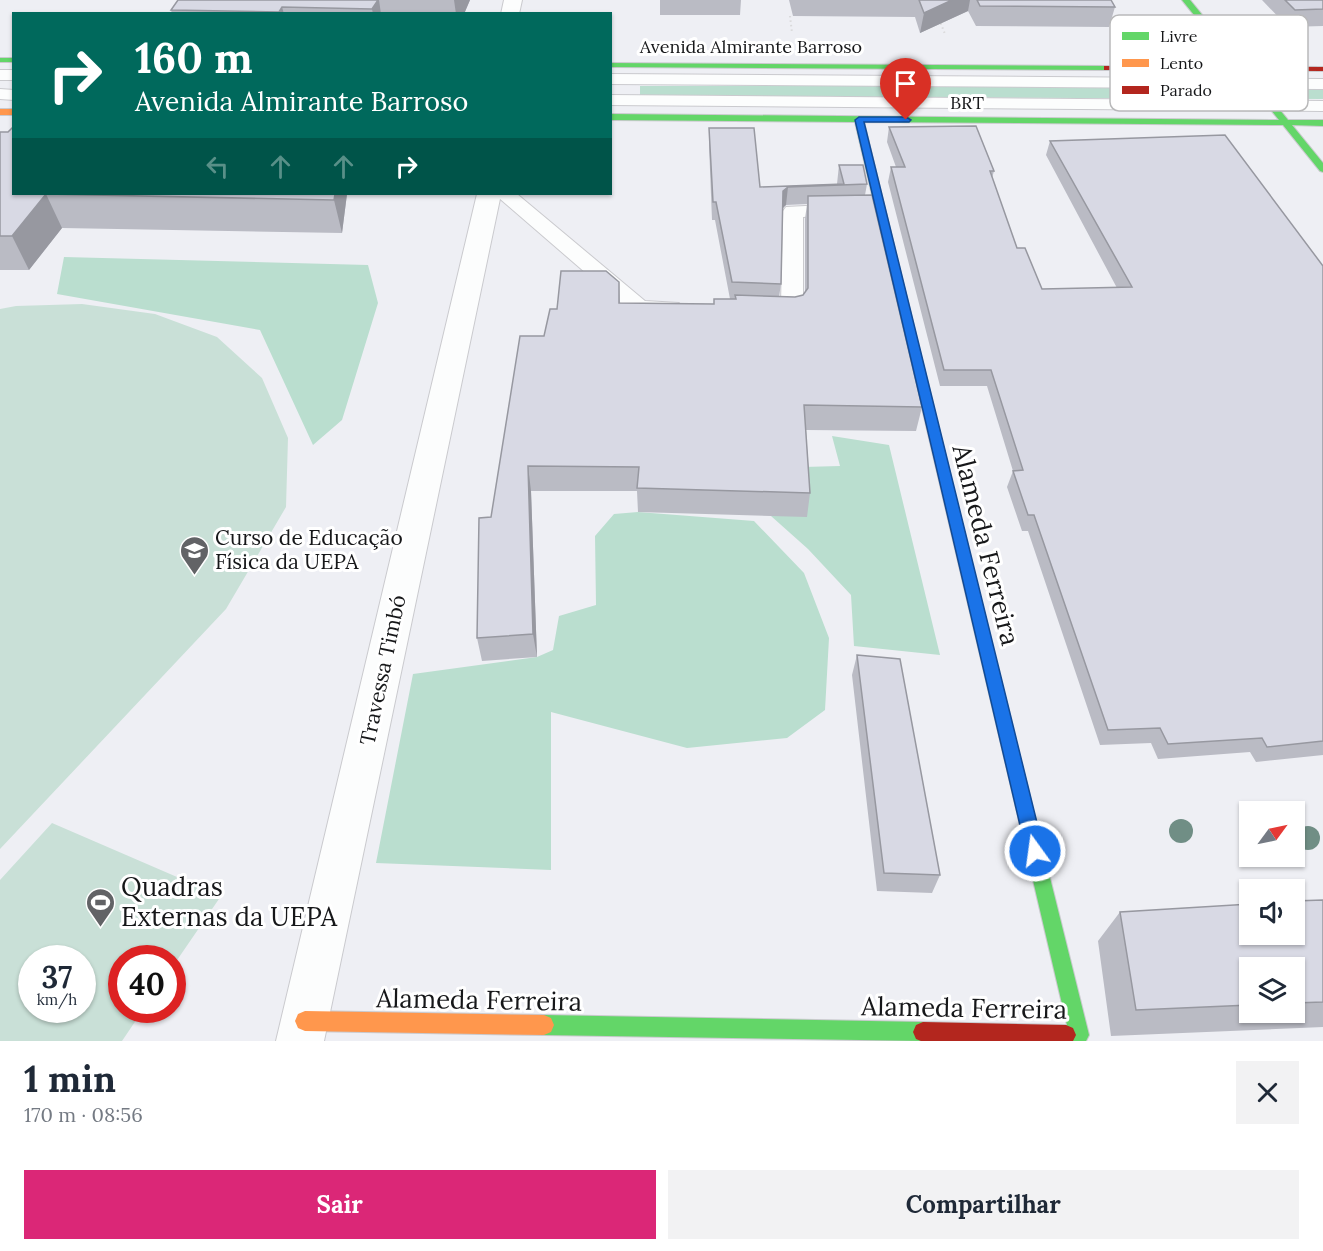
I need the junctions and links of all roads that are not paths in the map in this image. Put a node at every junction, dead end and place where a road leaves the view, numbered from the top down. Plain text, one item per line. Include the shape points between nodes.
1 (1186, 0) edge
2 (1198, 15) edge
3 (612, 64) edge
4 (1110, 68) edge
5 (612, 79) edge
6 (1110, 83) edge
7 (612, 100) edge
8 (1110, 104) edge
9 (1308, 106) edge
10 (1323, 106) edge
11 (1276, 111) edge
12 (612, 117) edge
13 (859, 120) junction
14 (1286, 123) junction
15 (1323, 123) edge
16 (1323, 169) edge
17 (489, 195) edge
18 (507, 195) edge
19 (881, 210) junction
20 (686, 309) edge
21 (745, 310) edge
22 (303, 1031) edge

1 - 2 main road
3 - 4 main road, Avenida Almirante Barroso
5 - 6 lane, BRT
7 - 8 lane, BRT
9 - 10 lane, BRT
11 - 14 main road
12 - 13 main road
13 - 14 main road
13 - 19 main road, Alameda Ferreira
14 - 15 main road
14 - 16 main road
17 - 22 street, Travessa Timbó
18 - 20 lane via 639,307
19 - 21 lane via 793,211 792,312
19 - 22 main road, Alameda Ferreira via 1079,1035

